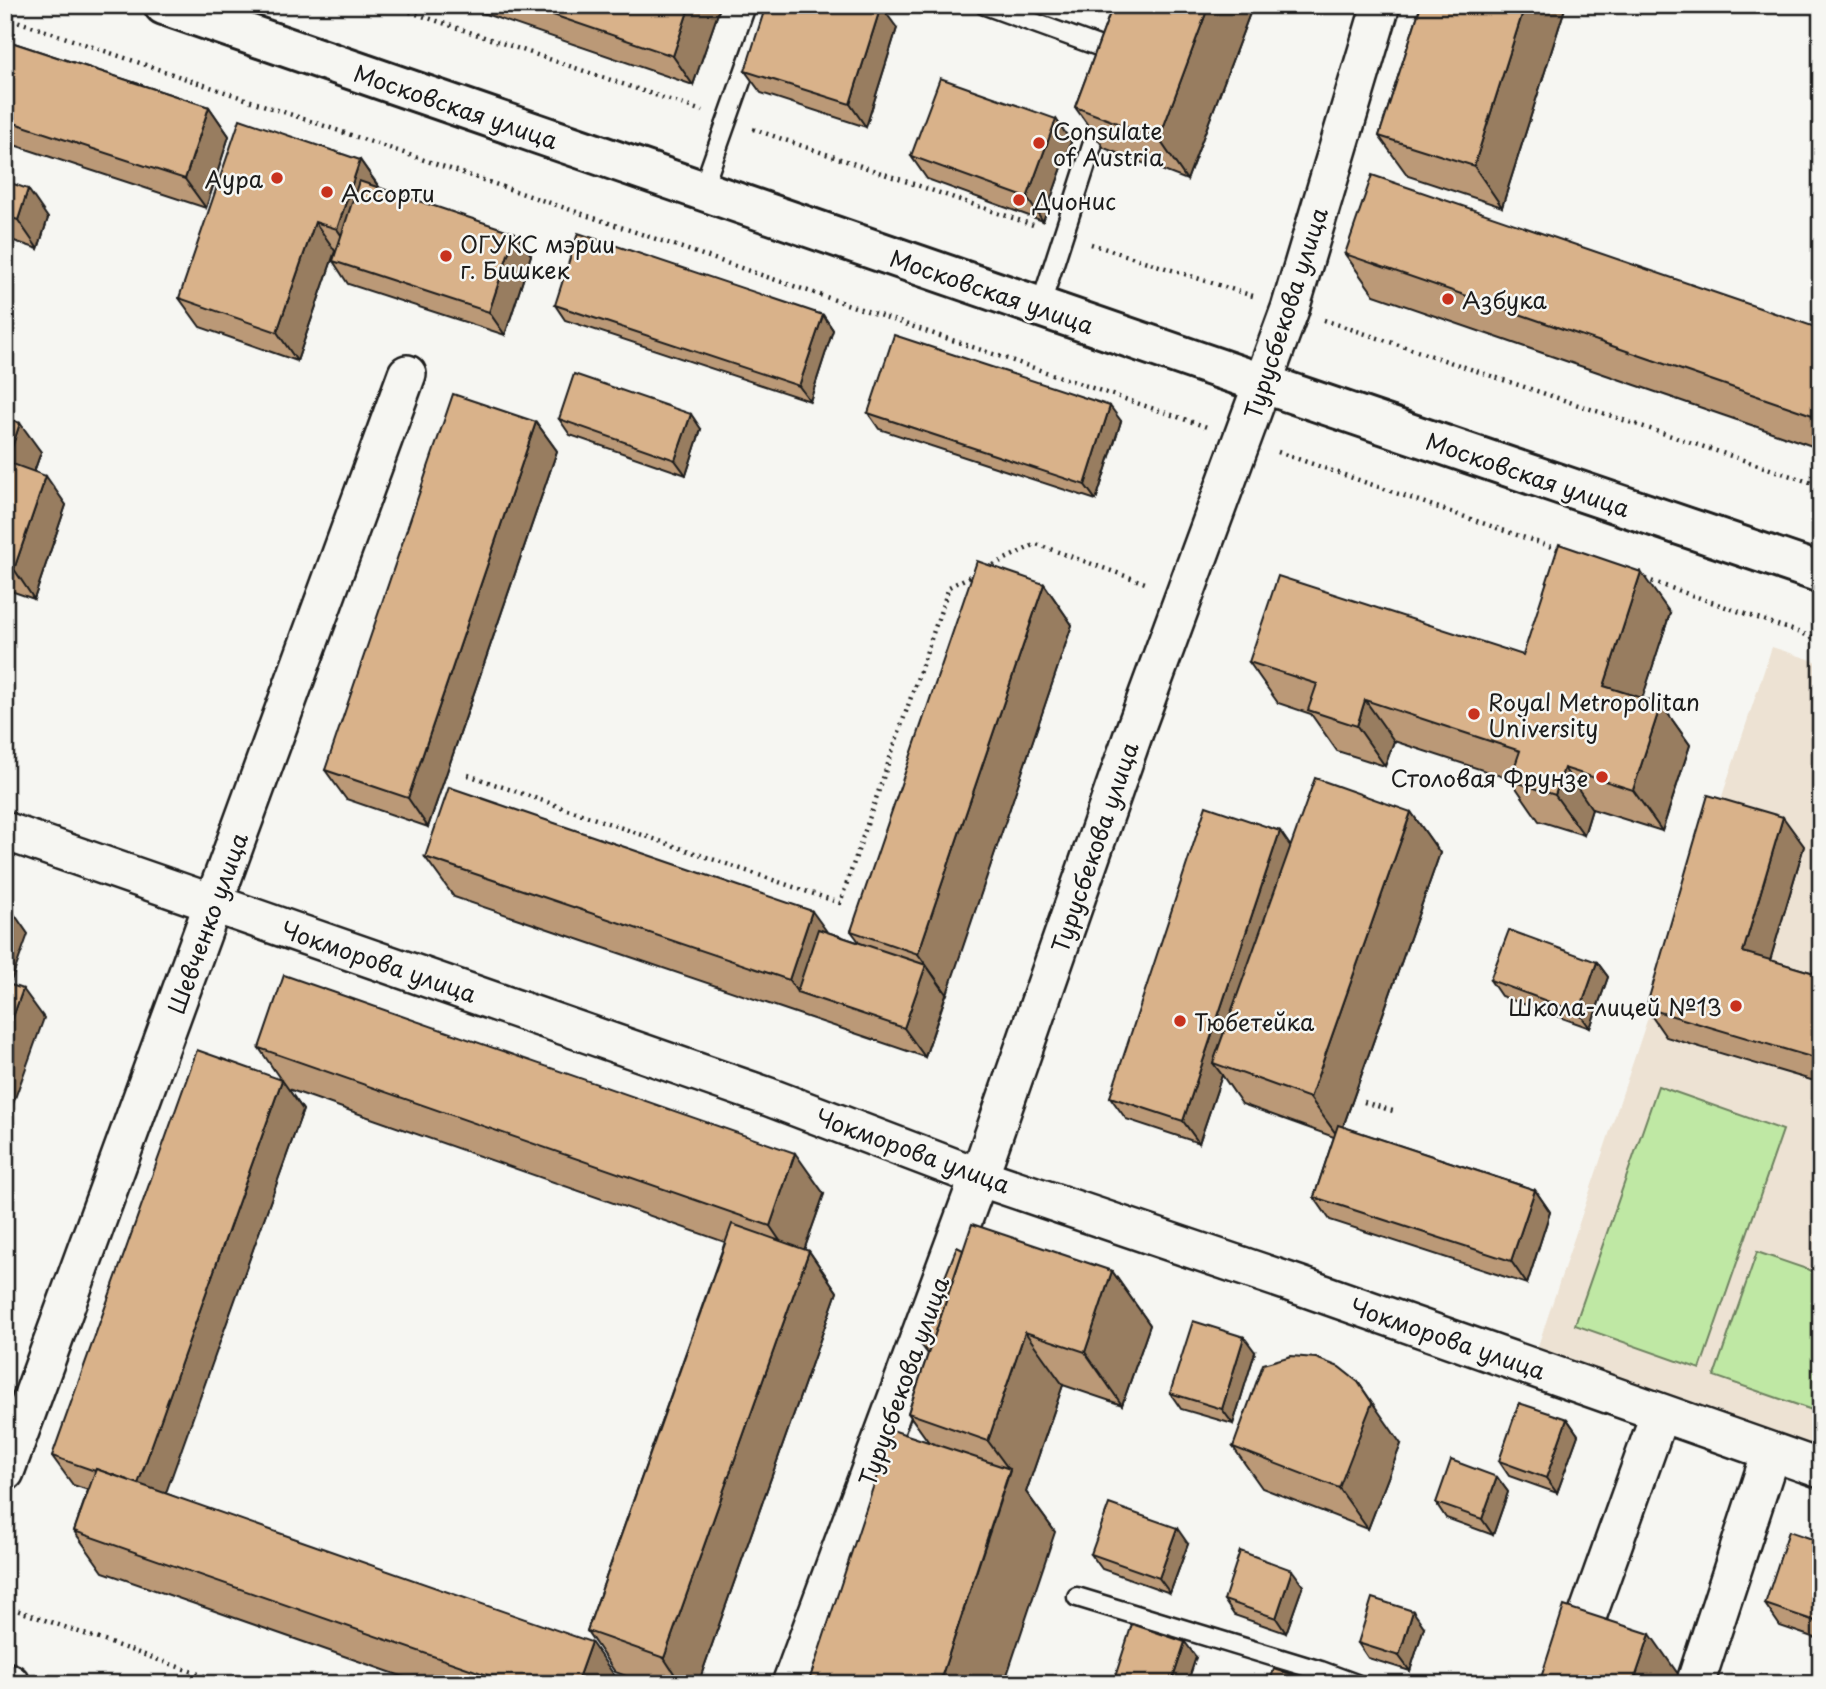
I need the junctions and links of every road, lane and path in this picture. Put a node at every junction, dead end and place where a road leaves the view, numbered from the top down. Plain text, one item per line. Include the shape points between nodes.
1 (164, 5) edge
2 (390, 5) edge
3 (768, 5) edge
4 (985, 5) edge
5 (1381, 5) edge
6 (5, 17) edge
7 (1120, 54) edge
8 (1108, 93) edge
9 (728, 120) junction
10 (702, 191) junction
11 (1064, 236) junction
12 (1040, 307) junction
13 (1290, 309) junction
14 (407, 374) dead end
15 (1263, 384) junction
16 (1243, 440) junction
17 (1821, 486) edge
18 (1563, 551) edge
19 (1821, 573) edge
20 (1640, 578) edge
21 (1184, 597) junction
22 (1821, 640) edge
23 (468, 775) dead end
24 (5, 831) edge
25 (214, 903) junction
26 (1364, 1102) dead end
27 (1393, 1111) dead end
28 (979, 1177) junction
29 (1660, 1413) junction
30 (1770, 1452) junction
31 (1821, 1469) edge
32 (5, 1472) edge
33 (1077, 1597) dead end
34 (5, 1606) edge
35 (227, 1684) edge
36 (791, 1684) edge
37 (1356, 1684) edge
38 (1563, 1684) edge
39 (1695, 1684) edge

1 - 10 main road, Московская улица
2 - 9 path
3 - 9 lane
4 - 7 lane
5 - 13 street, Турусбекова улица
6 - 16 path
8 - 11 lane
9 - 10 lane
9 - 11 path
10 - 12 main road, Московская улица
11 - 12 lane
11 - 13 path
12 - 15 main road, Московская улица
13 - 15 street, Турусбекова улица
13 - 17 path
14 - 25 street, Шевченко улица
15 - 16 street, Турусбекова улица
15 - 19 main road, Московская улица
16 - 18 path
16 - 21 street, Турусбекова улица
20 - 22 path
21 - 23 path via 1036,544 949,587 840,904
21 - 28 street, Турусбекова улица
24 - 25 street, Чокморова улица
25 - 28 street, Чокморова улица via 769,1097
25 - 32 street, Шевченко улица
26 - 27 path
28 - 29 street, Чокморова улица
28 - 36 street, Турусбекова улица
29 - 30 street, Чокморова улица
29 - 38 street
30 - 31 street, Чокморова улица
30 - 39 street
33 - 37 lane
34 - 35 path

